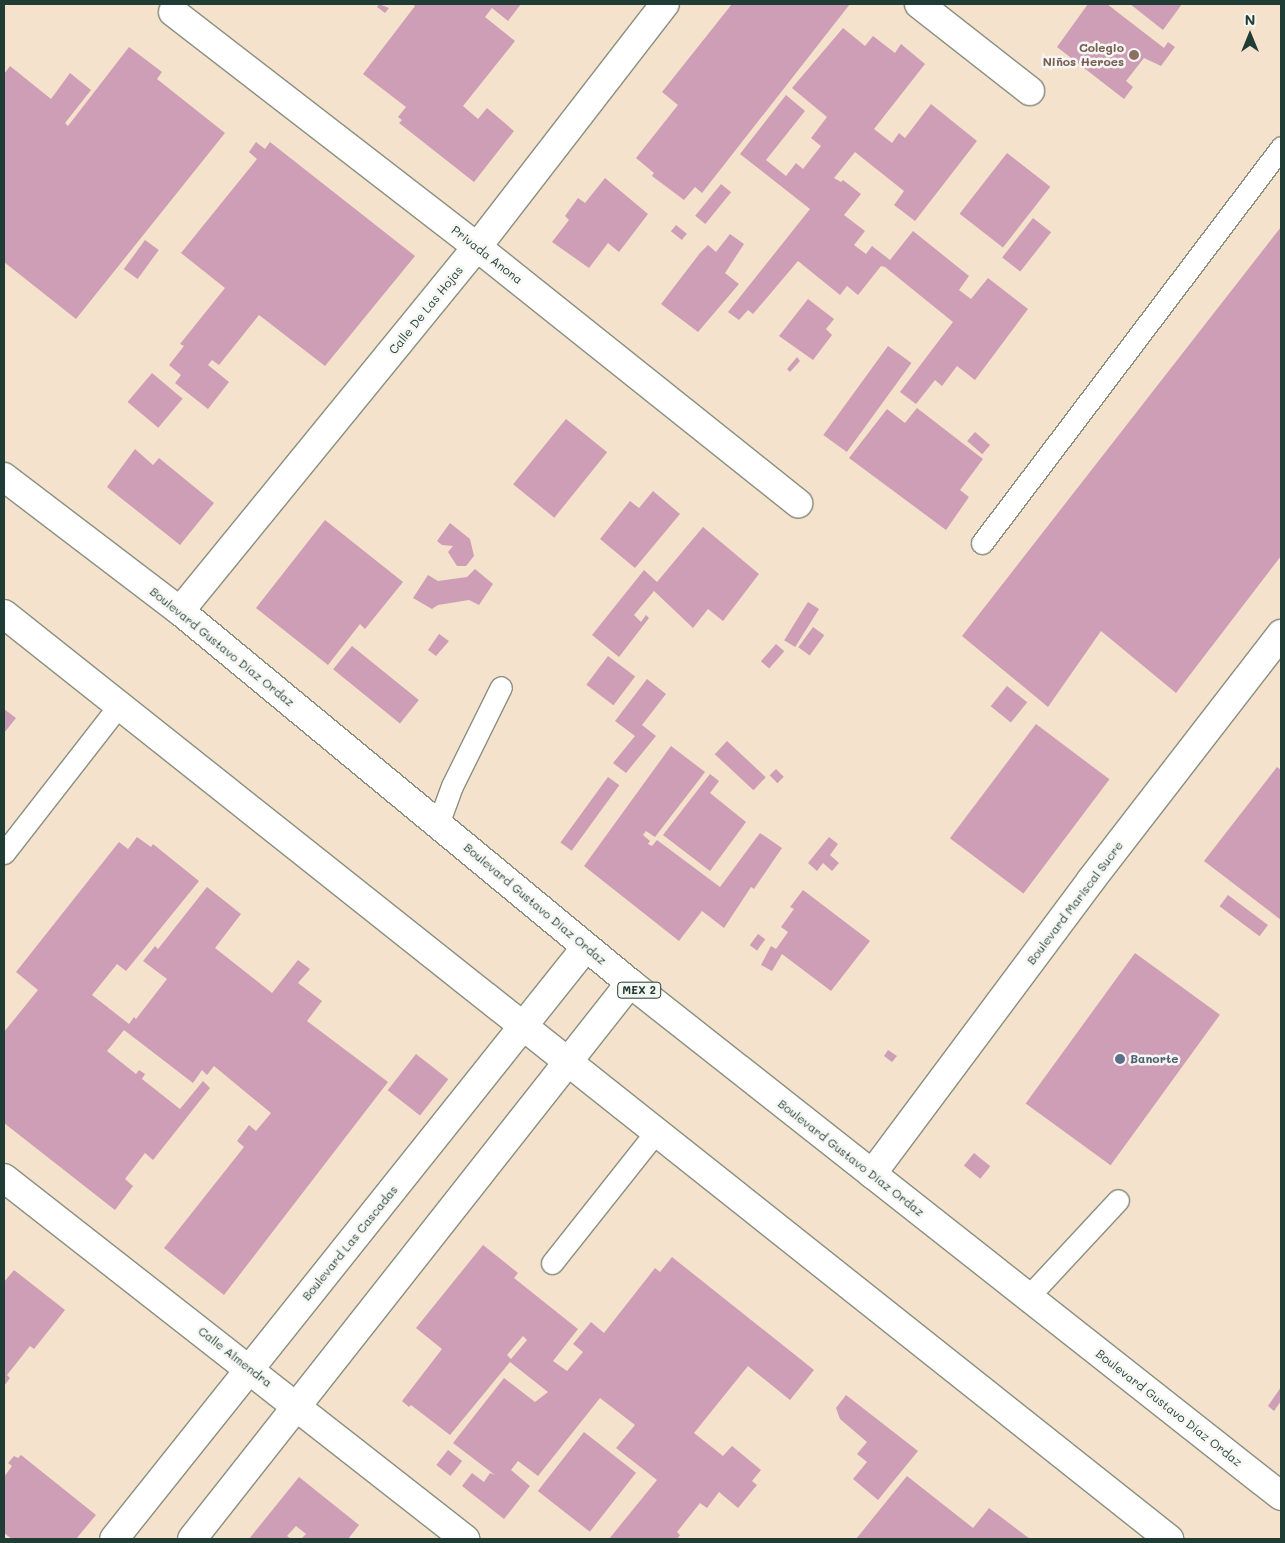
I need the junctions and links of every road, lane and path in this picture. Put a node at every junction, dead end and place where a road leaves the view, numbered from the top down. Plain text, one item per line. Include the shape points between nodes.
1 (665, 4) edge
2 (919, 4) edge
3 (173, 12) dead end
4 (1030, 91) dead end
5 (1281, 147) edge
6 (477, 248) junction
7 (4, 477) edge
8 (798, 503) dead end
9 (982, 543) dead end
10 (180, 611) junction
11 (4, 614) edge
12 (1281, 634) edge
13 (502, 687) dead end
14 (120, 704) junction
15 (438, 824) junction
16 (4, 853) edge
17 (586, 947) junction
18 (630, 983) junction
19 (523, 1029) junction
20 (569, 1064) junction
21 (656, 1132) junction
22 (872, 1174) junction
23 (4, 1178) edge
24 (1118, 1200) dead end
25 (552, 1263) dead end
26 (1028, 1297) junction
27 (250, 1368) junction
28 (297, 1405) junction
29 (1281, 1496) edge
30 (114, 1539) edge
31 (192, 1539) edge
32 (465, 1539) edge
33 (1169, 1539) edge

1 - 6 street, Calle De Las Hojas
2 - 4 street
3 - 6 street, Privada Anona
5 - 9 lane
6 - 8 street, Privada Anona
6 - 10 street, Calle De Las Hojas
7 - 10 street, Boulevard Gustavo Díaz Ordaz / MEX 2
10 - 15 street, Boulevard Gustavo Díaz Ordaz / MEX 2
11 - 14 street
12 - 22 street, Boulevard Mariscal Sucre via 1091,880
13 - 15 lane via 452,786
14 - 16 lane
14 - 19 street
15 - 17 street, Boulevard Gustavo Díaz Ordaz / MEX 2
17 - 18 street, Boulevard Gustavo Díaz Ordaz / MEX 2
17 - 19 street, Boulevard Las Cascadas
18 - 20 street
18 - 22 street, Boulevard Gustavo Díaz Ordaz / MEX 2
19 - 20 street
19 - 27 street, Boulevard Las Cascadas
20 - 21 street
20 - 28 street
21 - 25 lane
21 - 33 street
22 - 26 street, Boulevard Gustavo Díaz Ordaz / MEX 2
23 - 27 street, Calle Almendra
24 - 26 lane
26 - 29 street, Boulevard Gustavo Díaz Ordaz / MEX 2
27 - 28 street, Calle Almendra
27 - 30 street, Boulevard Las Cascadas
28 - 31 street
28 - 32 street, Calle Almendra

